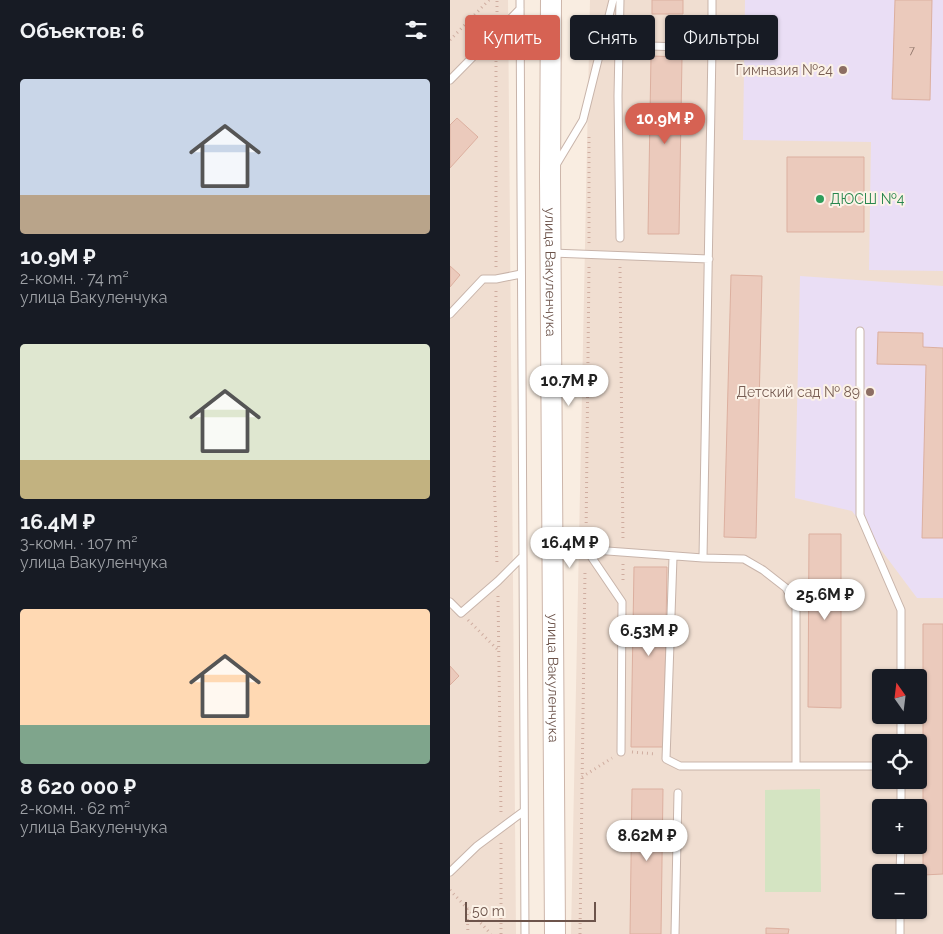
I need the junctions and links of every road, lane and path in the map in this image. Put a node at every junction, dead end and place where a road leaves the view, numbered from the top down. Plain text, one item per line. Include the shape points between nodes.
1 (489, 0) edge
2 (497, 0) edge
3 (520, 0) edge
4 (552, 0) edge
5 (613, 0) edge
6 (620, 0) edge
7 (712, 0) edge
8 (520, 9) junction
9 (497, 15) edge
10 (514, 15) edge
11 (620, 15) edge
12 (712, 15) edge
13 (450, 40) edge
14 (468, 60) edge
15 (496, 60) edge
16 (619, 60) edge
17 (712, 60) edge
18 (452, 75) edge
19 (589, 127) dead end
20 (550, 176) junction
21 (620, 238) dead end
22 (550, 252) junction
23 (589, 253) junction
24 (620, 254) junction
25 (709, 259) junction
26 (521, 274) junction
27 (496, 279) junction
28 (450, 314) edge
29 (860, 331) dead end
30 (552, 547) junction
31 (586, 549) junction
32 (623, 552) junction
33 (673, 556) junction
34 (522, 557) junction
35 (703, 558) junction
36 (498, 581) junction
37 (450, 602) edge
38 (622, 602) junction
39 (461, 613) junction
40 (499, 651) junction
41 (901, 669) edge
42 (621, 752) junction
43 (666, 754) junction
44 (796, 766) junction
45 (872, 766) edge
46 (581, 777) junction
47 (678, 792) dead end
48 (524, 812) junction
49 (501, 829) junction
50 (450, 872) edge
51 (450, 890) edge
52 (467, 908) junction
53 (900, 919) edge
54 (468, 934) edge
55 (491, 934) edge
56 (501, 934) edge
57 (525, 934) edge
58 (555, 934) edge
59 (580, 934) edge
60 (675, 934) edge
61 (900, 934) edge

1 - 13 path
2 - 9 path
3 - 8 lane
4 - 20 main road, улица Вакуленчука
5 - 20 lane via 583,120
6 - 11 lane
7 - 12 lane
8 - 10 lane
8 - 26 lane
14 - 18 lane
15 - 27 path
16 - 21 lane
17 - 25 lane
19 - 23 path
20 - 22 main road, улица Вакуленчука
22 - 23 lane
22 - 30 main road, улица Вакуленчука
23 - 24 lane
23 - 31 path
24 - 25 lane
24 - 32 path
25 - 35 lane
26 - 27 lane
26 - 34 lane
27 - 28 lane via 483,279
27 - 36 path via 494,475
29 - 41 lane via 860,514 901,610
30 - 31 lane
30 - 58 main road, улица Вакуленчука
31 - 32 lane
31 - 38 lane
31 - 46 path
32 - 33 lane
32 - 38 path
33 - 35 lane
33 - 43 lane
34 - 36 lane
34 - 48 lane
35 - 44 lane via 744,559 786,588 796,607
36 - 39 lane
36 - 40 path
37 - 39 lane
38 - 42 lane
39 - 40 path
40 - 49 path
42 - 43 path
42 - 46 path
43 - 44 lane via 666,759 680,766
44 - 45 lane
46 - 59 path
47 - 60 lane
48 - 49 lane
48 - 57 lane
49 - 50 lane
49 - 56 path
51 - 52 path
52 - 54 path
52 - 55 path
53 - 61 lane

